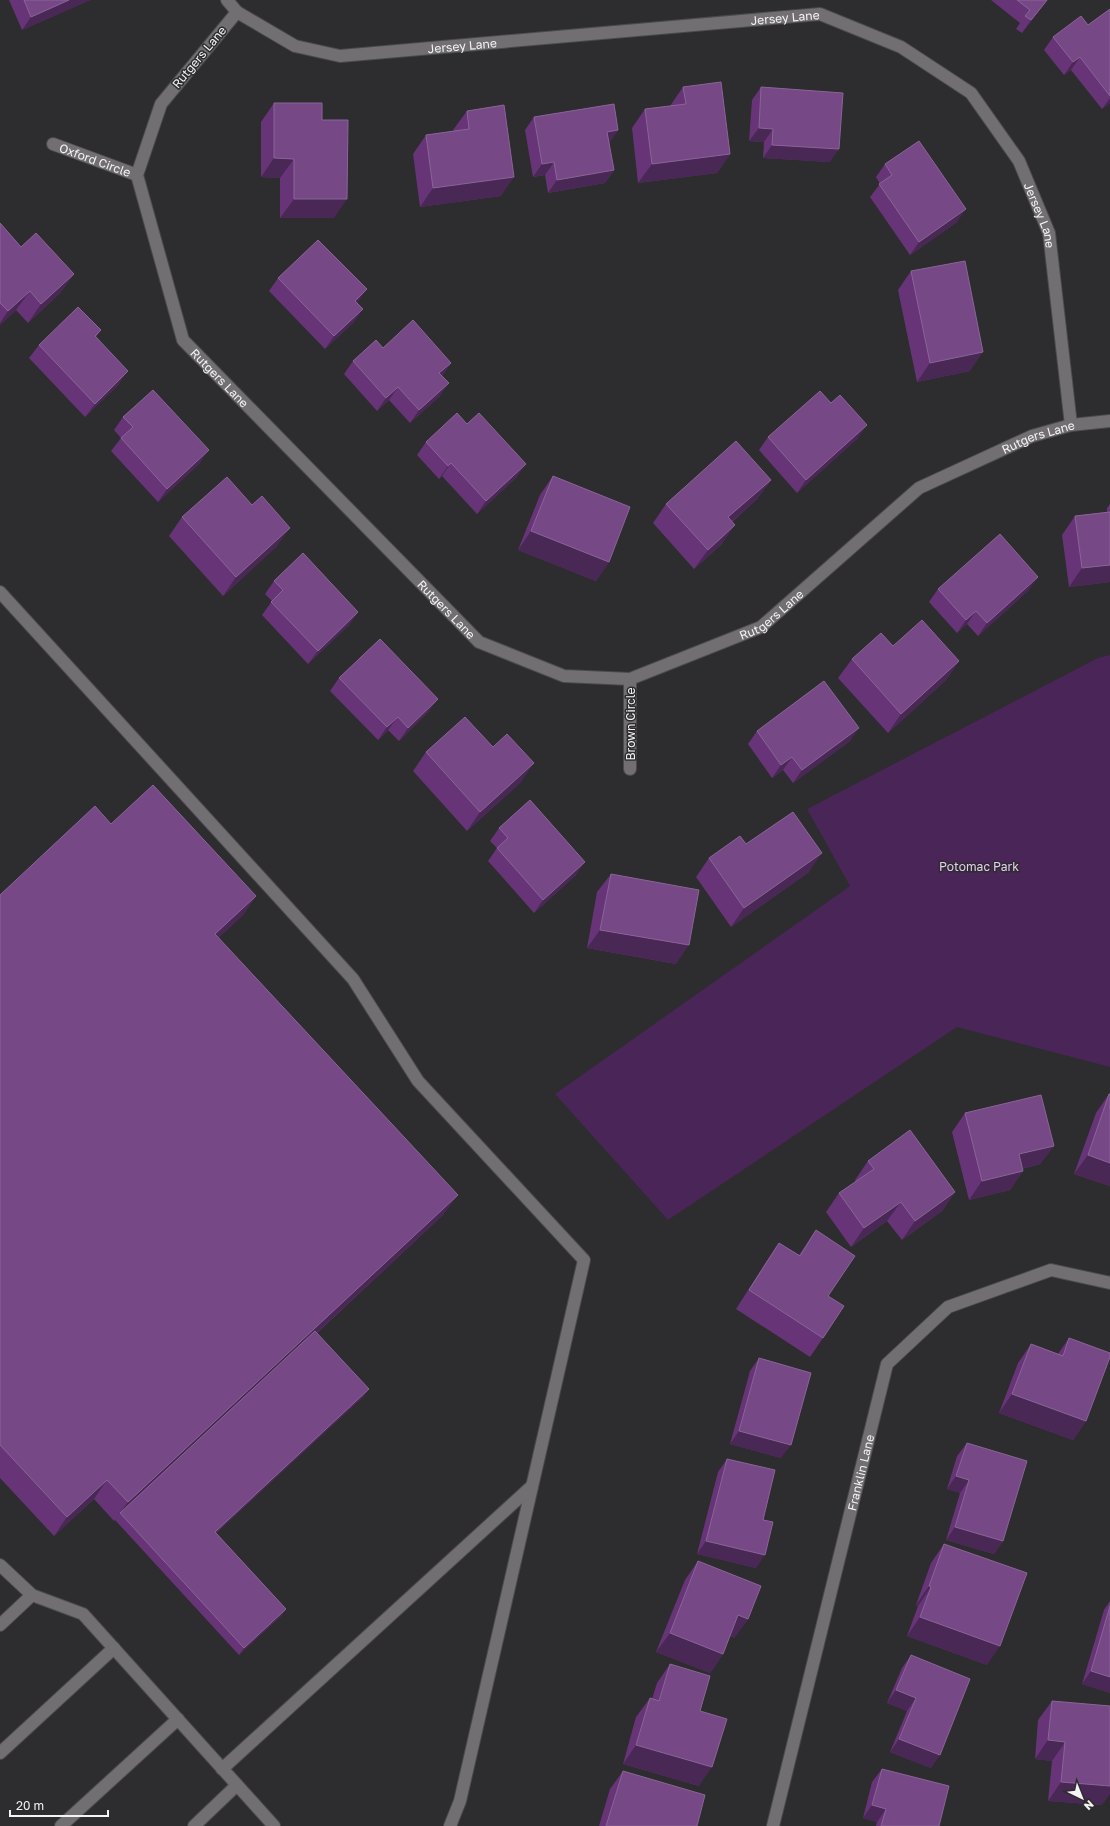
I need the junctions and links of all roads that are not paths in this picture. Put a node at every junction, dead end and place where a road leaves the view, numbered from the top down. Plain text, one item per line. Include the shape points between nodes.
1 (227, 0) edge
2 (237, 12) junction
3 (53, 144) dead end
4 (137, 175) junction
5 (1110, 421) edge
6 (1071, 425) junction
7 (0, 592) edge
8 (630, 679) junction
9 (630, 769) dead end
10 (1110, 1283) edge
11 (532, 1486) junction
12 (0, 1565) edge
13 (32, 1595) junction
14 (0, 1624) edge
15 (114, 1648) junction
16 (178, 1720) junction
17 (0, 1754) edge
18 (222, 1768) junction
19 (237, 1785) junction
20 (61, 1826) edge
21 (194, 1826) edge
22 (274, 1826) edge
23 (450, 1826) edge
24 (773, 1826) edge

1 - 2 street
2 - 4 street, Rutgers Lane via 161,104
2 - 6 street, Jersey Lane via 295,46 340,56 820,14 901,47 971,93 1019,161 1049,233
3 - 4 street, Oxford Circle
4 - 8 street, Rutgers Lane via 183,340 479,642 564,676
5 - 6 street, Rutgers Lane
6 - 8 street, Rutgers Lane via 1032,436 919,488 761,627
7 - 11 street via 353,979 418,1081 584,1260
8 - 9 street, Brown Circle
10 - 24 street, Franklin Lane via 1051,1270 948,1307 887,1364
11 - 18 street
11 - 23 street via 460,1801
12 - 13 street
13 - 14 street
13 - 15 street via 83,1614
15 - 16 street
15 - 17 street
16 - 18 street
16 - 20 street
18 - 19 street
19 - 21 street
19 - 22 street

